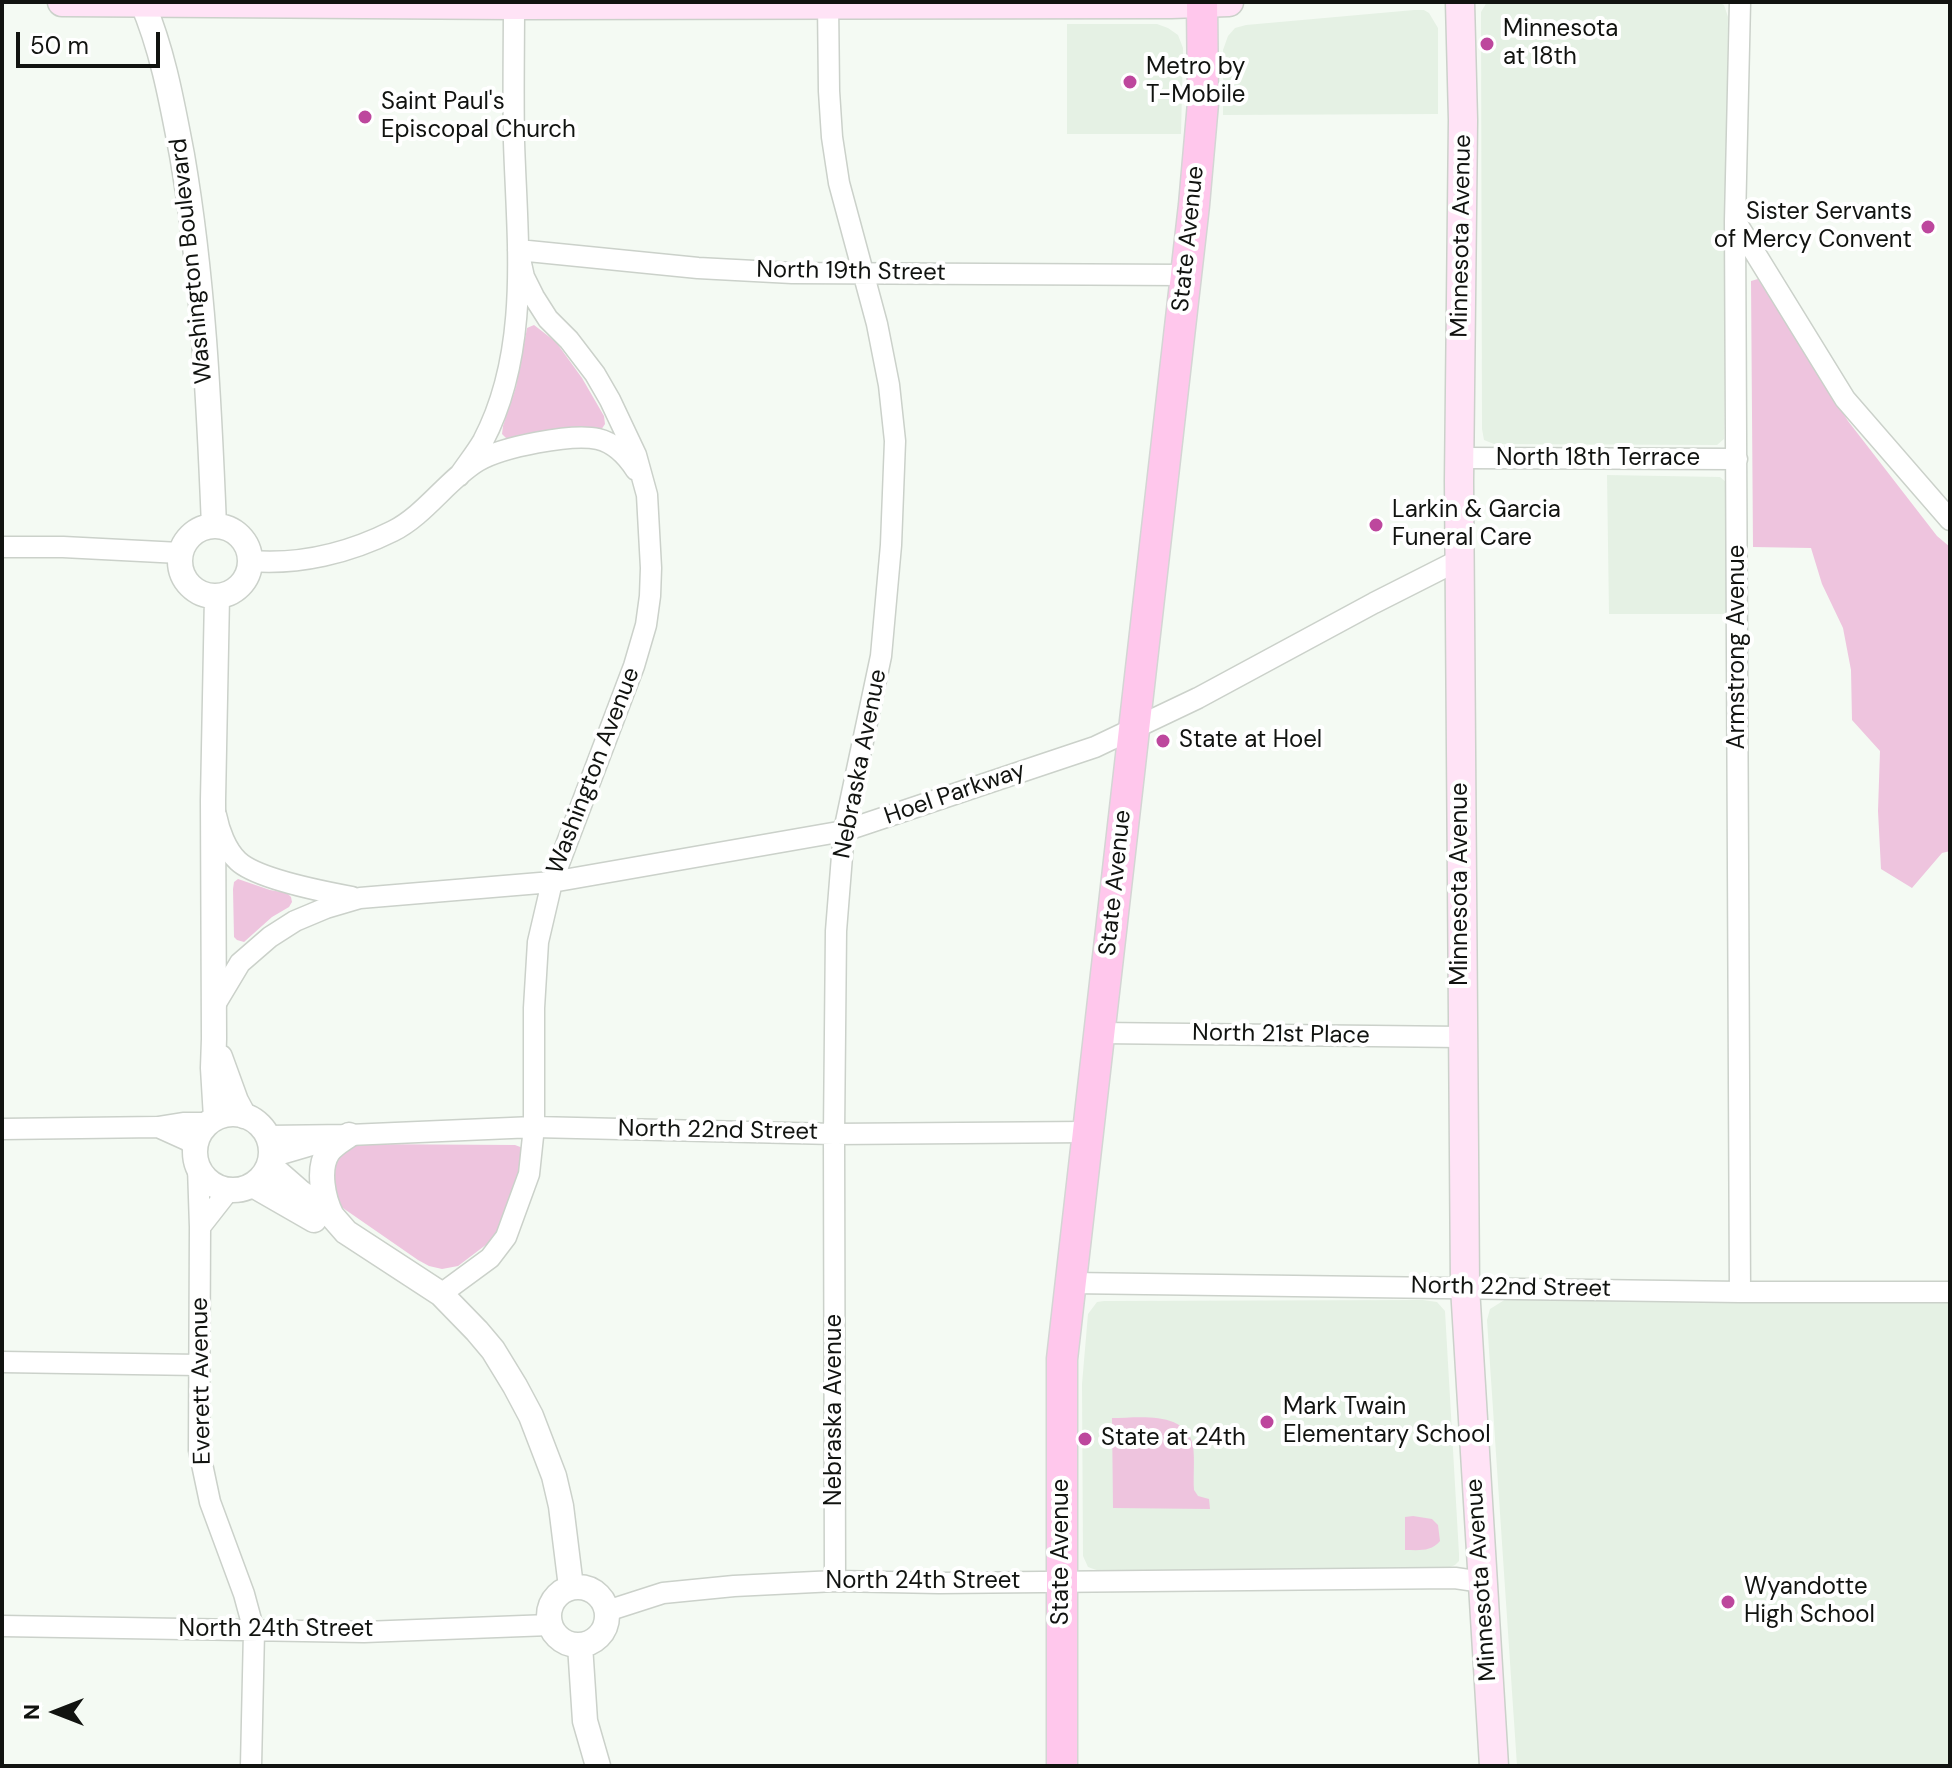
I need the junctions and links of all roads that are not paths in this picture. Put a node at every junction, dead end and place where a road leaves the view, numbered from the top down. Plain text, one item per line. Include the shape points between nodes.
1 (62, 2) edge
2 (214, 2) edge
3 (1460, 2) edge
4 (1740, 2) edge
5 (142, 3) edge
6 (1211, 3) edge
7 (514, 4) edge
8 (828, 4) edge
9 (1735, 221) junction
10 (518, 250) junction
11 (863, 272) junction
12 (1185, 275) junction
13 (1459, 458) junction
14 (1737, 459) junction
15 (459, 476) junction
16 (647, 495) junction
17 (1950, 520) edge
18 (214, 526) junction
19 (2, 547) edge
20 (63, 547) junction
21 (180, 553) junction
22 (2, 556) edge
23 (1459, 560) junction
24 (250, 561) junction
25 (217, 596) junction
26 (1133, 729) junction
27 (213, 800) junction
28 (844, 831) junction
29 (552, 882) junction
30 (360, 898) junction
31 (213, 1008) junction
32 (1100, 1033) junction
33 (1462, 1037) junction
34 (214, 1039) junction
35 (244, 1116) junction
36 (212, 1120) junction
37 (158, 1127) junction
38 (534, 1127) junction
39 (2, 1129) edge
40 (1088, 1132) junction
41 (834, 1134) junction
42 (349, 1135) junction
43 (269, 1152) junction
44 (197, 1158) junction
45 (253, 1185) junction
46 (229, 1190) junction
47 (339, 1224) junction
48 (200, 1227) junction
49 (1071, 1283) junction
50 (1465, 1287) junction
51 (1740, 1292) junction
52 (1950, 1292) edge
53 (441, 1294) junction
54 (2, 1362) edge
55 (199, 1365) junction
56 (835, 1581) junction
57 (1063, 1581) junction
58 (1482, 1582) junction
59 (571, 1587) junction
60 (607, 1611) junction
61 (550, 1625) junction
62 (2, 1626) edge
63 (254, 1631) junction
64 (580, 1645) junction
65 (251, 1766) edge
66 (598, 1766) edge
67 (1062, 1766) edge
68 (1494, 1766) edge

1 - 5 main road
2 - 5 main road
2 - 7 main road
3 - 13 main road, Minnesota Avenue
4 - 9 street, Armstrong Avenue
5 - 18 street, Washington Boulevard via 172,101 186,180 198,274
6 - 8 main road
6 - 12 main road, State Avenue
7 - 8 main road
7 - 10 street, Washington Avenue
8 - 11 street, Nebraska Avenue via 832,137
9 - 14 street, Armstrong Avenue
9 - 17 street via 1845,399
10 - 11 street, North 19th Street via 698,268
10 - 15 street, Washington Avenue via 516,321 503,387 483,441
10 - 16 street, Washington Avenue via 534,297 610,400 636,455
11 - 12 street, North 19th Street
11 - 28 street, Nebraska Avenue via 889,385 895,441 881,656
12 - 26 main road, State Avenue
13 - 14 street, North 18th Terrace
13 - 23 main road, Minnesota Avenue
14 - 51 street, Armstrong Avenue
15 - 16 street via 502,451 538,442 598,439 625,454
15 - 24 street via 396,530 362,545 295,561
16 - 29 street, Washington Avenue via 651,568 646,625
18 - 21 street via 193,533
18 - 24 street via 239,536
19 - 20 street
20 - 21 street
20 - 22 street
21 - 25 street via 188,584
23 - 26 street, Hoel Parkway
23 - 33 main road, Minnesota Avenue
24 - 25 street via 244,581
25 - 27 street
26 - 28 street, Hoel Parkway via 1095,747
26 - 32 main road, State Avenue
27 - 30 street, Hoel Parkway via 219,830 238,861 286,882
27 - 31 street
28 - 29 street, Hoel Parkway
28 - 41 street, Nebraska Avenue via 836,931
29 - 30 street, Hoel Parkway
29 - 38 street, Washington Avenue via 538,942
30 - 31 street, Hoel Parkway via 305,916 270,937 240,963
31 - 34 street
32 - 33 street, North 21st Place
32 - 40 main road, State Avenue
33 - 50 main road, Minnesota Avenue
34 - 35 street
34 - 36 street
35 - 36 street
35 - 43 street via 253,1120
36 - 37 street
36 - 44 street via 202,1130
37 - 39 street
37 - 44 street via 189,1141
38 - 41 street, North 22nd Street
38 - 42 street, North 22nd Street
38 - 53 street, Washington Avenue via 529,1174 506,1237 490,1258
40 - 41 street, North 22nd Street
40 - 49 main road, State Avenue
41 - 56 street, Nebraska Avenue
42 - 43 street, North 22nd Street
42 - 47 street via 324,1161 323,1187
43 - 45 street via 263,1176
43 - 47 street via 292,1186
44 - 46 street via 210,1183
44 - 48 street, Everett Avenue
45 - 46 street
45 - 47 street via 324,1227
46 - 48 street
47 - 53 street
48 - 55 street, Everett Avenue
49 - 50 street, North 22nd Street
49 - 57 main road, State Avenue via 1062,1359
50 - 51 street, North 22nd Street
50 - 58 main road, Minnesota Avenue
51 - 52 street, North 22nd Street
53 - 59 street via 493,1350 531,1416 554,1476
54 - 55 street
55 - 63 street, Everett Avenue via 199,1450 210,1502
56 - 57 street, North 24th Street
56 - 60 street, North 24th Street via 663,1593
57 - 58 street, North 24th Street
57 - 67 main road, State Avenue
58 - 68 main road, Minnesota Avenue
59 - 60 street via 598,1594
59 - 61 street via 550,1605
60 - 64 street via 598,1638
61 - 63 street, North 24th Street
61 - 64 street via 561,1640
62 - 63 street, North 24th Street
63 - 65 street, Everett Avenue
64 - 66 street via 585,1721

